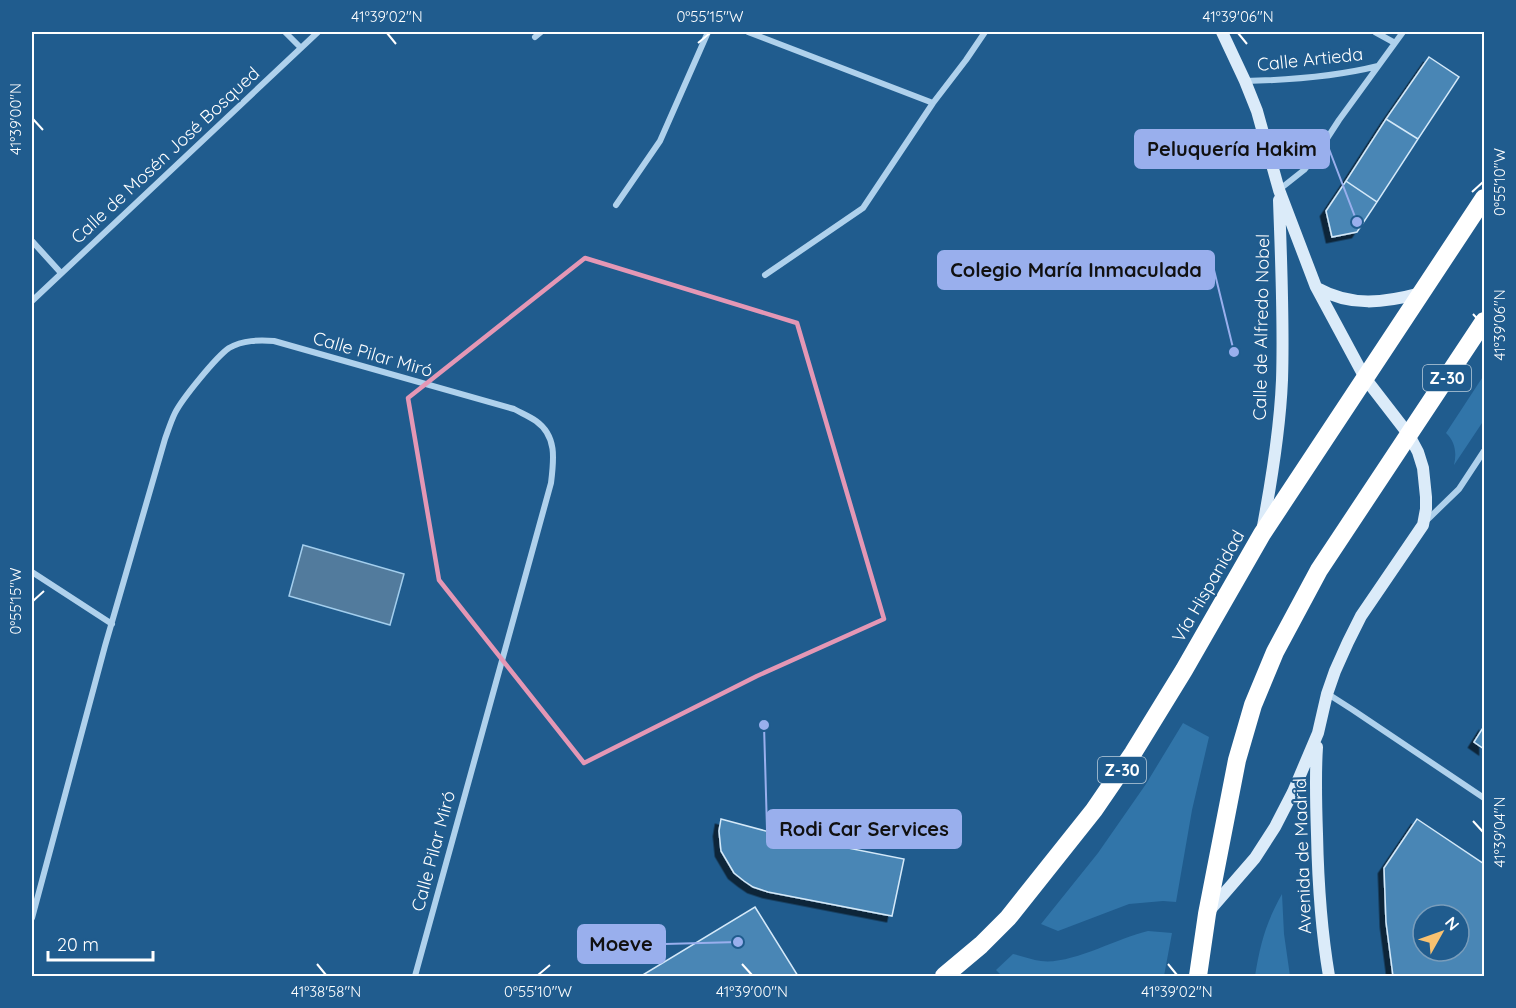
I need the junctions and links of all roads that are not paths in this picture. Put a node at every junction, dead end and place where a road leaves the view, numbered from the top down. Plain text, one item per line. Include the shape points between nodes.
1 (285, 32) edge
2 (318, 32) edge
3 (541, 32) edge
4 (708, 32) edge
5 (748, 32) edge
6 (985, 32) edge
7 (1222, 32) edge
8 (1376, 32) edge
9 (1403, 32) edge
10 (535, 37) dead end
11 (1395, 43) junction
12 (301, 48) junction
13 (1378, 66) junction
14 (1245, 81) junction
15 (933, 103) junction
16 (1279, 190) junction
17 (1485, 198) edge
18 (615, 205) dead end
19 (32, 241) edge
20 (61, 273) junction
21 (765, 275) dead end
22 (1316, 287) junction
23 (1421, 293) junction
24 (32, 301) edge
25 (1485, 321) edge
26 (1365, 378) junction
27 (1409, 435) junction
28 (1485, 451) edge
29 (1422, 525) junction
30 (1262, 534) junction
31 (32, 572) edge
32 (111, 624) junction
33 (1327, 694) junction
34 (1318, 733) junction
35 (1485, 798) edge
36 (1207, 914) junction
37 (32, 918) edge
38 (415, 976) edge
39 (944, 976) edge
40 (1198, 976) edge
41 (1329, 976) edge

1 - 12 street
2 - 12 street, Calle de Mosén José Bosqued
3 - 10 street
4 - 18 street via 660,141
5 - 15 street
6 - 15 street
7 - 14 street, Calle de Alfredo Nobel
8 - 11 street
9 - 11 street, Calle Artieda
11 - 13 street, Calle Artieda
12 - 20 street, Calle de Mosén José Bosqued
13 - 14 street, Calle Artieda via 1288,80
13 - 16 street, Calle Artieda via 1315,158
14 - 16 street, Calle de Alfredo Nobel
15 - 21 street via 863,208
16 - 22 street, Calle de Alfredo Nobel
16 - 30 street, Calle de Alfredo Nobel via 1282,380
17 - 23 highway, Vía Hispanidad / Z-30
19 - 20 street
20 - 24 street, Calle de Mosén José Bosqued
22 - 23 street via 1332,296 1359,302
22 - 26 street, Calle de Alfredo Nobel
23 - 26 highway, Vía Hispanidad / Z-30
25 - 27 highway, Z-30
26 - 27 street, Calle de Alfredo Nobel
26 - 30 highway, Vía Hispanidad / Z-30
27 - 29 street, Calle de Alfredo Nobel via 1423,468 1426,509
27 - 36 highway, Z-30 via 1319,570 1270,663 1237,760
28 - 29 street via 1459,489
29 - 33 street via 1361,616
30 - 39 highway, Vía Hispanidad / Z-30 via 1173,688 1094,810 1008,918
31 - 32 street
32 - 37 street, Calle Pilar Miró
32 - 38 street, Calle Pilar Miró via 175,413 215,361 236,345 274,341 514,409 537,421 550,435 554,460 551,483
33 - 34 street
33 - 35 street
34 - 36 street via 1275,827
34 - 41 street, Avenida de Madrid via 1318,874
36 - 40 highway, Z-30

